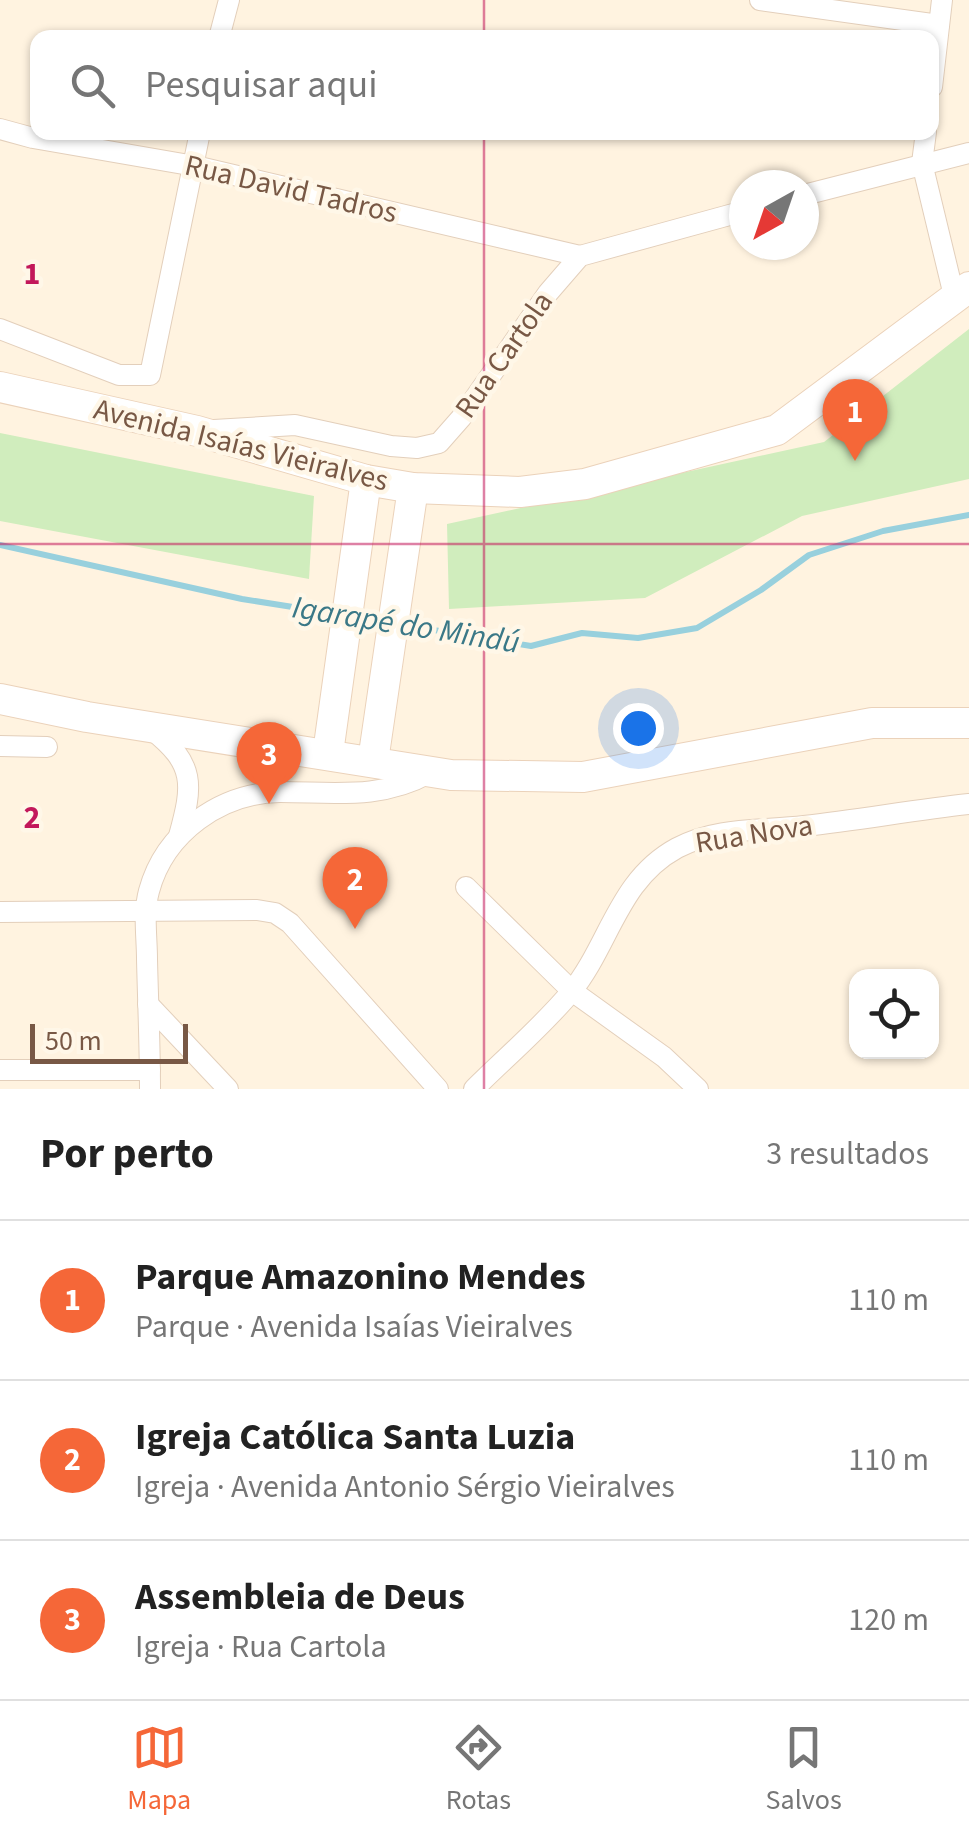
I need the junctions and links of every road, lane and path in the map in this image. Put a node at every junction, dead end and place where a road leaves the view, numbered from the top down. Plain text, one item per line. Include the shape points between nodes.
1 (229, 0) edge
2 (760, 0) edge
3 (942, 0) edge
4 (939, 24) junction
5 (221, 30) edge
6 (938, 30) edge
7 (0, 129) edge
8 (30, 137) edge
9 (45, 140) edge
10 (199, 140) edge
11 (925, 140) edge
12 (969, 153) edge
13 (922, 162) junction
14 (195, 166) junction
15 (819, 191) edge
16 (729, 216) edge
17 (580, 256) junction
18 (962, 294) edge
19 (0, 329) edge
20 (0, 387) edge
21 (196, 430) junction
22 (366, 480) junction
23 (413, 488) junction
24 (0, 698) edge
25 (969, 723) edge
26 (147, 726) junction
27 (0, 746) edge
28 (47, 747) dead end
29 (328, 754) junction
30 (373, 761) junction
31 (429, 773) junction
32 (969, 804) edge
33 (179, 836) junction
34 (466, 887) dead end
35 (146, 910) junction
36 (0, 912) edge
37 (572, 991) junction
38 (148, 1004) junction
39 (0, 1070) edge
40 (150, 1079) edge
41 (228, 1089) edge
42 (438, 1089) edge
43 (474, 1089) edge
44 (698, 1089) edge

1 - 5 street
2 - 4 street
3 - 4 street
4 - 6 street
7 - 8 street, Rua David Tadros
9 - 14 street, Rua David Tadros
10 - 14 street
11 - 13 street
12 - 13 street
13 - 15 street
13 - 18 street
14 - 17 street, Rua David Tadros
14 - 19 street via 150,376 119,375
16 - 17 street
17 - 21 street, Rua Cartola via 440,443 391,446 295,425
18 - 23 main road, Avenida Isaías Vieiralves via 777,430 585,484 520,492
20 - 21 main road, Avenida Isaías Vieiralves
21 - 22 main road, Avenida Isaías Vieiralves
22 - 23 main road, Avenida Isaías Vieiralves
22 - 29 main road
23 - 30 main road
24 - 26 main road
25 - 31 main road via 872,722 583,777
26 - 29 main road
26 - 33 street via 178,753 189,777
27 - 28 street
29 - 30 main road
30 - 31 main road
31 - 33 street via 372,793 243,796
32 - 37 street, Rua Nova via 698,838 675,849 633,887
33 - 35 street via 156,874
34 - 37 street
35 - 36 street
35 - 38 street
35 - 42 street via 275,913
37 - 43 street, Rua Nova
37 - 44 street
38 - 40 street
38 - 41 street
39 - 40 street

